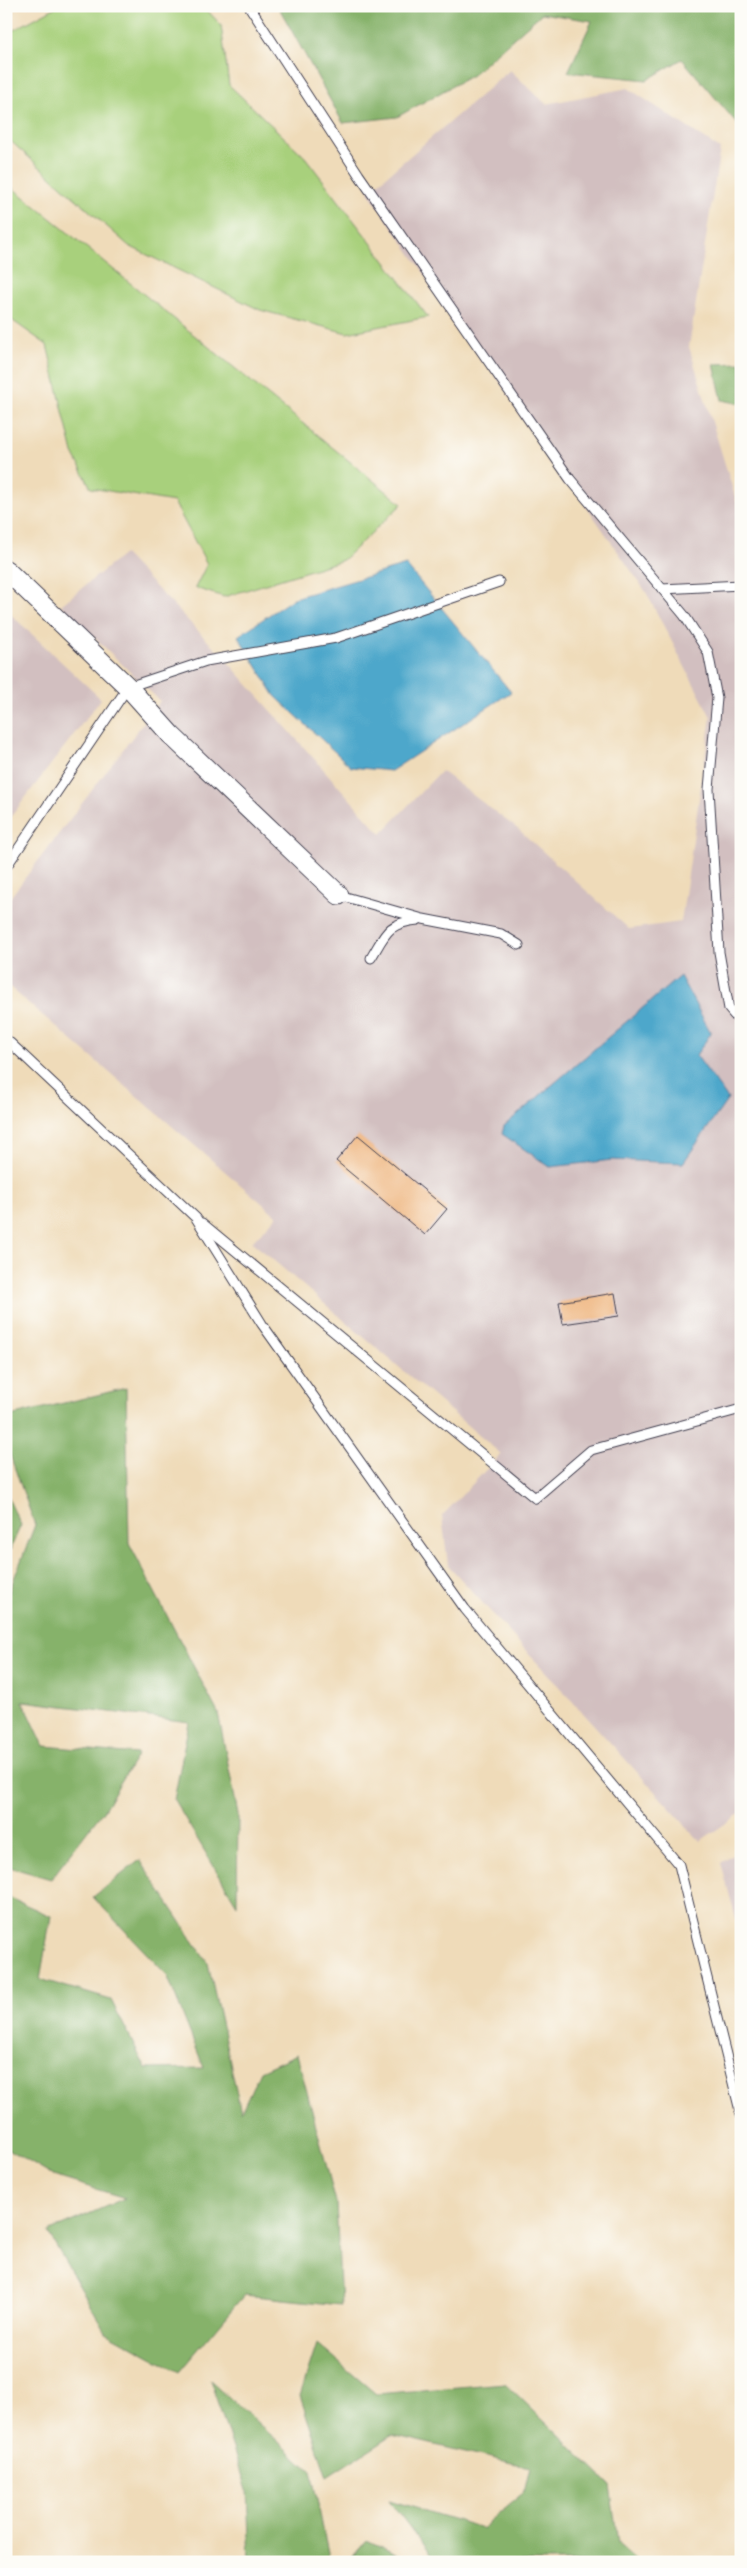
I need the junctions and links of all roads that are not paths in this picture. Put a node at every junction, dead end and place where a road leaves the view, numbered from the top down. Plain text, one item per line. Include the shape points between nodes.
1 (249, 6) edge
2 (6, 570) edge
3 (499, 582) dead end
4 (741, 585) edge
5 (662, 588) junction
6 (128, 687) junction
7 (6, 866) edge
8 (339, 895) joint
9 (423, 919) junction
10 (519, 945) dead end
11 (371, 958) dead end
12 (741, 1022) edge
13 (6, 1038) edge
14 (196, 1218) junction
15 (741, 1409) edge
16 (741, 2115) edge

1 - 5 lane via 359,175 570,479
2 - 6 street
3 - 6 lane via 336,638 206,661
4 - 5 lane
5 - 12 lane via 708,652 717,698 709,789 719,952 729,1009
6 - 7 lane
6 - 8 street via 171,735
8 - 9 lane
9 - 10 lane via 501,934
9 - 11 lane via 399,922 388,930
13 - 14 lane
14 - 15 lane via 535,1498 591,1450
14 - 16 lane via 262,1324 465,1609 679,1865

